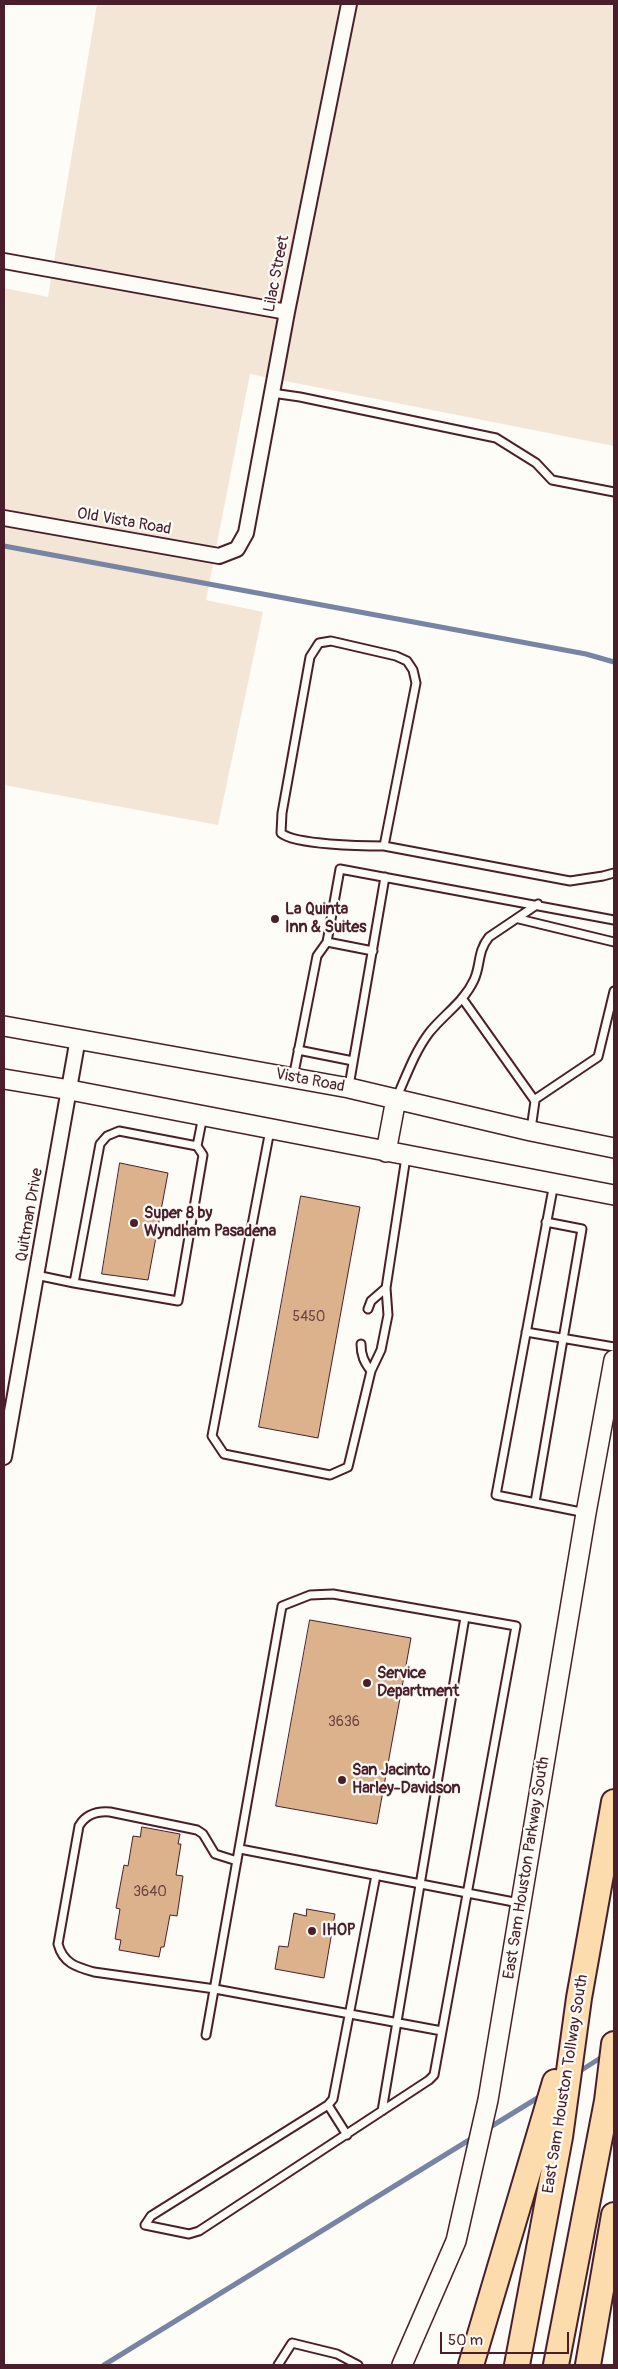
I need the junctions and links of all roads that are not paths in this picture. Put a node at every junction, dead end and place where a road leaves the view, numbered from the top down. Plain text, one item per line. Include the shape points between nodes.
1 (349, 4) edge
2 (4, 261) edge
3 (287, 312) junction
4 (272, 393) junction
5 (614, 492) edge
6 (4, 518) edge
7 (237, 549) joint
8 (384, 846) junction
9 (614, 873) edge
10 (385, 877) junction
11 (538, 904) junction
12 (519, 918) junction
13 (614, 920) edge
14 (327, 942) junction
15 (614, 942) edge
16 (372, 951) junction
17 (614, 991) edge
18 (462, 998) junction
19 (4, 1026) edge
20 (78, 1038) junction
21 (298, 1050) junction
22 (354, 1061) junction
23 (293, 1078) junction
24 (4, 1079) edge
25 (349, 1088) junction
26 (70, 1090) junction
27 (396, 1099) junction
28 (534, 1100) junction
29 (203, 1116) junction
30 (270, 1129) junction
31 (531, 1131) junction
32 (197, 1146) junction
33 (614, 1148) edge
34 (386, 1152) junction
35 (406, 1156) junction
36 (554, 1182) junction
37 (614, 1195) edge
38 (546, 1222) junction
39 (36, 1275) junction
40 (74, 1283) junction
41 (386, 1288) junction
42 (368, 1309) dead end
43 (526, 1332) junction
44 (564, 1338) junction
45 (361, 1344) dead end
46 (614, 1346) edge
47 (614, 1360) edge
48 (371, 1371) junction
49 (4, 1457) edge
50 (535, 1502) junction
51 (586, 1514) junction
52 (465, 1617) junction
53 (614, 1802) edge
54 (240, 1849) junction
55 (237, 1861) junction
56 (376, 1875) junction
57 (420, 1884) junction
58 (467, 1893) junction
59 (521, 1903) junction
60 (215, 1989) junction
61 (579, 1998) junction
62 (349, 2014) junction
63 (397, 2023) junction
64 (442, 2031) junction
65 (206, 2035) dead end
66 (614, 2044) edge
67 (328, 2106) junction
68 (382, 2111) junction
69 (608, 2129) edge
70 (346, 2135) junction
71 (614, 2215) edge
72 (278, 2365) edge
73 (358, 2365) edge
74 (402, 2365) edge
75 (471, 2365) edge
76 (517, 2365) edge
77 (556, 2365) edge
78 (588, 2365) edge

1 - 3 street, Lilac Street
2 - 3 street
3 - 4 street, Lilac Street
4 - 5 lane via 496,438 536,464 552,480
4 - 7 street, Lilac Street via 246,533
6 - 7 street, Old Vista Road via 220,556
8 - 8 lane via 416,682 413,670 407,661 396,656 331,641 319,643 310,657 281,832 298,839 354,847
8 - 9 lane via 570,880
10 - 11 lane
10 - 14 lane via 340,869
10 - 16 lane
11 - 12 lane
11 - 13 lane
12 - 15 lane
12 - 18 lane via 489,937 484,944 474,979
14 - 16 lane
14 - 21 lane via 317,956
16 - 22 lane
17 - 28 lane via 598,1057
18 - 27 lane via 429,1033
18 - 28 lane
19 - 20 street, Vista Road
20 - 23 street, Vista Road
20 - 26 street, Quitman Drive
21 - 22 lane
21 - 23 lane
22 - 25 lane
23 - 25 street, Vista Road
24 - 26 street
25 - 27 street, Vista Road
26 - 29 street
26 - 39 street, Quitman Drive
27 - 31 street, Vista Road
27 - 34 street
28 - 31 lane via 536,1107
29 - 30 street
29 - 32 lane
30 - 34 street
30 - 48 lane via 212,1436 224,1454 330,1475 348,1467
31 - 33 street, Vista Road
32 - 40 lane via 119,1131 107,1136 100,1144
32 - 40 lane via 204,1155 178,1302
34 - 35 street
35 - 36 street
35 - 41 lane
36 - 37 street
36 - 38 lane
38 - 43 lane
38 - 44 lane via 582,1229
39 - 40 lane
39 - 49 street, Quitman Drive
41 - 42 lane via 371,1301
41 - 48 lane via 388,1315 382,1350
43 - 44 lane
43 - 50 lane via 496,1495
44 - 46 lane
44 - 50 lane
45 - 48 lane via 363,1359
47 - 51 street, East Sam Houston Parkway South
50 - 51 lane
51 - 59 street, East Sam Houston Parkway South
52 - 54 lane via 333,1594 310,1595 282,1606
52 - 57 lane
52 - 58 lane via 516,1626
53 - 61 highway, East Sam Houston Tollway South
54 - 55 lane
54 - 56 lane
55 - 60 lane
55 - 60 lane via 216,1854 197,1830 110,1812 100,1812 83,1820 76,1838 58,1944 66,1961 94,1972
56 - 57 lane
56 - 62 lane
57 - 58 lane
57 - 63 lane
58 - 59 lane
58 - 64 lane
59 - 74 street, East Sam Houston Parkway South via 488,2100 456,2241
60 - 62 lane
60 - 65 lane
61 - 75 highway
61 - 76 highway, East Sam Houston Tollway South via 560,2138
62 - 63 lane
62 - 67 lane via 333,2099
63 - 64 lane
63 - 68 lane
64 - 68 lane via 434,2075
66 - 69 highway via 607,2101
67 - 70 lane
67 - 70 lane via 151,2216 145,2225 189,2234 199,2231
68 - 70 lane
69 - 77 highway
71 - 78 highway
72 - 73 lane via 292,2343 337,2354

